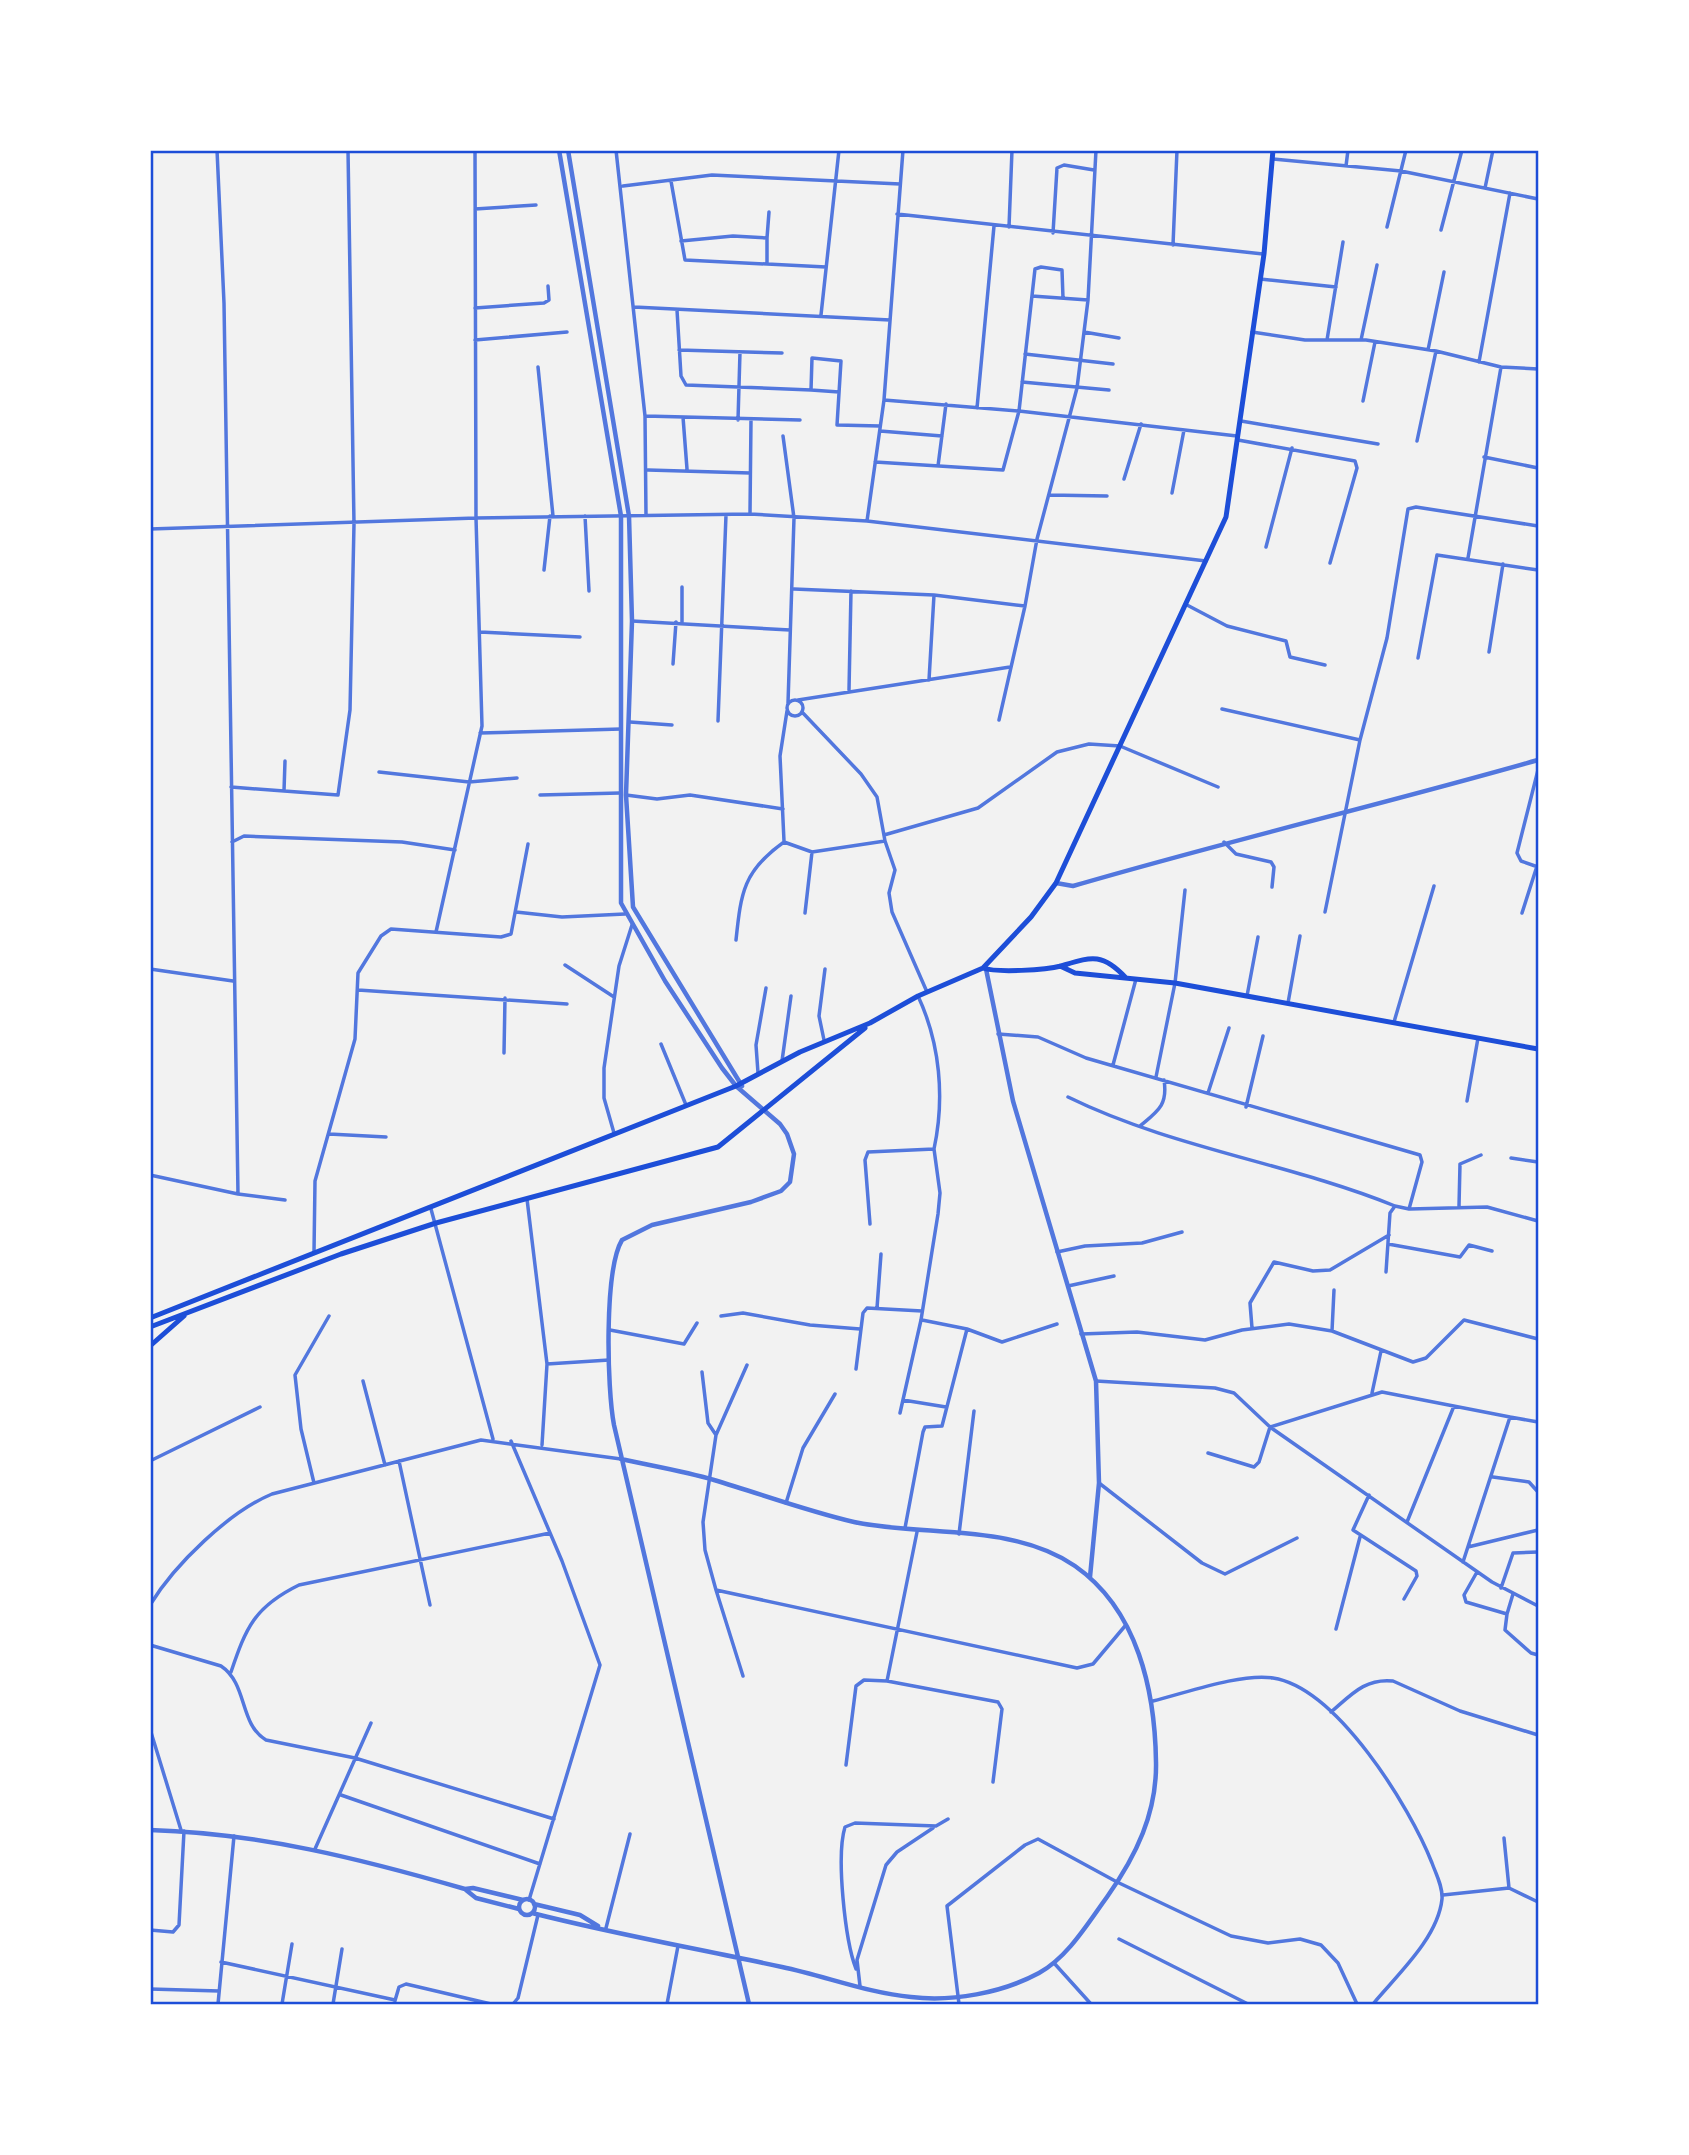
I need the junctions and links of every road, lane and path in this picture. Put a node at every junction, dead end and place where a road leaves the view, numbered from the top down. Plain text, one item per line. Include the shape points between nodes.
1 (217, 150) edge
2 (348, 150) edge
3 (475, 150) edge
4 (559, 150) edge
5 (568, 150) edge
6 (617, 150) edge
7 (839, 150) edge
8 (903, 150) edge
9 (1012, 150) edge
10 (1096, 150) edge
11 (1177, 150) edge
12 (1348, 150) edge
13 (1406, 150) edge
14 (1462, 150) edge
15 (1493, 150) edge
16 (1272, 151) edge
17 (1273, 159) junction
18 (1346, 166) junction
19 (1094, 170) junction
20 (1401, 172) junction
21 (671, 180) junction
22 (836, 181) junction
23 (1455, 182) junction
24 (900, 184) junction
25 (622, 186) junction
26 (1485, 188) junction
27 (1510, 193) junction
28 (1538, 199) edge
29 (536, 205) dead end
30 (475, 209) junction
31 (769, 212) dead end
32 (897, 214) junction
33 (993, 225) junction
34 (1009, 227) junction
35 (1388, 227) dead end
36 (1441, 230) dead end
37 (1053, 233) junction
38 (1093, 237) junction
39 (767, 238) junction
40 (681, 241) junction
41 (1343, 242) dead end
42 (1173, 245) junction
43 (1264, 254) junction
44 (767, 264) junction
45 (1377, 264) dead end
46 (826, 267) junction
47 (1444, 272) dead end
48 (1260, 279) junction
49 (548, 286) dead end
50 (1336, 287) junction
51 (1032, 296) junction
52 (1063, 298) junction
53 (1088, 300) junction
54 (634, 307) junction
55 (475, 308) junction
56 (677, 310) junction
57 (821, 316) junction
58 (890, 320) junction
59 (567, 332) dead end
60 (1084, 332) junction
61 (1252, 332) junction
62 (1119, 338) dead end
63 (475, 340) junction
64 (1327, 340) junction
65 (1361, 340) junction
66 (1375, 342) junction
67 (679, 349) junction
68 (1428, 350) junction
69 (740, 351) junction
70 (1436, 351) junction
71 (782, 353) dead end
72 (1025, 354) junction
73 (1081, 359) junction
74 (1479, 362) junction
75 (1113, 364) dead end
76 (538, 367) dead end
77 (1501, 367) junction
78 (1538, 369) edge
79 (1022, 382) junction
80 (1077, 388) junction
81 (740, 389) junction
82 (811, 390) junction
83 (1109, 390) dead end
84 (839, 392) junction
85 (884, 400) junction
86 (1363, 401) dead end
87 (946, 404) junction
88 (976, 408) junction
89 (1019, 411) junction
90 (645, 416) junction
91 (683, 417) junction
92 (1070, 417) junction
93 (738, 420) junction
94 (751, 420) junction
95 (800, 420) dead end
96 (1241, 421) junction
97 (1140, 424) junction
98 (880, 429) junction
99 (1184, 430) junction
100 (783, 436) dead end
101 (942, 436) junction
102 (1239, 438) junction
103 (1417, 441) dead end
104 (1378, 444) dead end
105 (1292, 448) junction
106 (1484, 457) junction
107 (875, 462) junction
108 (938, 466) junction
109 (1538, 468) edge
110 (688, 469) junction
111 (648, 470) junction
112 (750, 473) junction
113 (1125, 479) dead end
114 (1172, 493) dead end
115 (1049, 495) junction
116 (1107, 496) dead end
117 (750, 514) junction
118 (646, 515) junction
119 (726, 515) junction
120 (1475, 515) junction
121 (552, 516) junction
122 (585, 516) junction
123 (621, 516) junction
124 (629, 516) junction
125 (476, 518) junction
126 (794, 518) junction
127 (867, 521) junction
128 (354, 524) junction
129 (1538, 526) edge
130 (228, 528) junction
131 (150, 529) edge
132 (1037, 539) junction
133 (1266, 547) dead end
134 (1467, 558) junction
135 (1208, 562) junction
136 (1330, 563) dead end
137 (1503, 564) junction
138 (544, 570) dead end
139 (1538, 570) edge
140 (682, 587) dead end
141 (793, 589) junction
142 (589, 591) dead end
143 (851, 591) junction
144 (934, 595) junction
145 (1187, 604) junction
146 (1025, 606) junction
147 (632, 621) junction
148 (676, 622) junction
149 (682, 622) junction
150 (723, 624) junction
151 (790, 629) junction
152 (480, 632) junction
153 (580, 637) dead end
154 (1489, 652) dead end
155 (1418, 659) dead end
156 (673, 664) dead end
157 (1325, 665) dead end
158 (1010, 667) junction
159 (929, 680) junction
160 (849, 690) junction
161 (798, 700) junction
162 (788, 703) junction
163 (1222, 709) dead end
164 (787, 711) junction
165 (802, 712) junction
166 (999, 720) dead end
167 (718, 721) dead end
168 (630, 722) junction
169 (671, 725) dead end
170 (622, 729) junction
171 (480, 733) junction
172 (1360, 740) junction
173 (1120, 746) junction
174 (1538, 760) edge
175 (285, 761) dead end
176 (1538, 770) edge
177 (379, 772) dead end
178 (517, 778) dead end
179 (469, 782) junction
180 (231, 787) junction
181 (1218, 787) dead end
182 (284, 791) junction
183 (623, 794) junction
184 (540, 795) dead end
185 (783, 810) junction
186 (1346, 813) junction
187 (884, 835) junction
188 (885, 841) junction
189 (232, 842) junction
190 (784, 842) junction
191 (1224, 842) junction
192 (528, 844) dead end
193 (455, 850) junction
194 (813, 852) junction
195 (1538, 867) edge
196 (1055, 883) junction
197 (1434, 886) dead end
198 (1272, 887) dead end
199 (1185, 890) dead end
200 (516, 912) junction
201 (1325, 912) dead end
202 (1522, 913) dead end
203 (625, 914) junction
204 (805, 914) dead end
205 (632, 925) junction
206 (436, 932) junction
207 (1300, 936) dead end
208 (1258, 937) dead end
209 (736, 940) dead end
210 (565, 965) dead end
211 (1060, 966) junction
212 (150, 969) edge
213 (825, 969) dead end
214 (985, 969) junction
215 (1126, 978) junction
216 (1136, 979) junction
217 (233, 981) junction
218 (1175, 982) junction
219 (765, 988) dead end
220 (358, 990) junction
221 (927, 992) junction
222 (791, 996) dead end
223 (918, 996) junction
224 (1247, 996) junction
225 (614, 997) junction
226 (505, 998) junction
227 (567, 1004) dead end
228 (1288, 1004) junction
229 (1394, 1022) junction
230 (870, 1023) junction
231 (1229, 1028) dead end
232 (998, 1034) junction
233 (1263, 1035) dead end
234 (1478, 1038) junction
235 (824, 1041) junction
236 (661, 1044) dead end
237 (1538, 1049) edge
238 (503, 1053) dead end
239 (782, 1061) junction
240 (1113, 1065) junction
241 (758, 1073) junction
242 (1156, 1077) junction
243 (1164, 1080) junction
244 (742, 1082) junction
245 (736, 1086) junction
246 (743, 1090) junction
247 (1208, 1093) junction
248 (1068, 1097) dead end
249 (1467, 1101) dead end
250 (686, 1105) junction
251 (1246, 1107) junction
252 (766, 1111) junction
253 (1139, 1127) junction
254 (614, 1133) junction
255 (329, 1134) junction
256 (386, 1137) dead end
257 (934, 1149) junction
258 (1481, 1154) dead end
259 (1511, 1158) dead end
260 (1538, 1162) edge
261 (150, 1175) edge
262 (238, 1194) junction
263 (527, 1197) junction
264 (285, 1200) dead end
265 (1395, 1206) junction
266 (1459, 1206) junction
267 (431, 1209) junction
268 (1409, 1209) junction
269 (1538, 1221) edge
270 (436, 1223) junction
271 (870, 1224) dead end
272 (1182, 1232) dead end
273 (1389, 1235) junction
274 (1388, 1244) junction
275 (1492, 1251) dead end
276 (1056, 1252) junction
277 (314, 1254) junction
278 (881, 1254) dead end
279 (1386, 1272) dead end
280 (1114, 1276) dead end
281 (1066, 1286) junction
282 (1334, 1290) dead end
283 (187, 1304) junction
284 (877, 1308) junction
285 (189, 1311) junction
286 (922, 1311) junction
287 (329, 1316) dead end
288 (721, 1316) dead end
289 (150, 1318) edge
290 (921, 1320) junction
291 (697, 1323) dead end
292 (1057, 1324) dead end
293 (150, 1326) edge
294 (1252, 1328) junction
295 (860, 1329) junction
296 (967, 1329) junction
297 (610, 1331) junction
298 (1332, 1331) junction
299 (1081, 1334) junction
300 (1538, 1339) edge
301 (150, 1346) edge
302 (1381, 1350) junction
303 (609, 1360) junction
304 (547, 1364) junction
305 (747, 1365) dead end
306 (856, 1369) dead end
307 (702, 1372) dead end
308 (363, 1381) dead end
309 (1096, 1381) junction
310 (1372, 1393) junction
311 (835, 1394) dead end
312 (903, 1400) junction
313 (260, 1406) dead end
314 (1454, 1406) junction
315 (946, 1407) junction
316 (974, 1411) dead end
317 (900, 1413) dead end
318 (1510, 1417) junction
319 (1538, 1422) edge
320 (1270, 1427) junction
321 (716, 1435) junction
322 (493, 1439) junction
323 (511, 1441) junction
324 (542, 1446) junction
325 (1208, 1453) dead end
326 (621, 1459) junction
327 (150, 1461) edge
328 (399, 1461) junction
329 (385, 1465) junction
330 (1493, 1477) junction
331 (711, 1479) junction
332 (314, 1483) junction
333 (1099, 1483) junction
334 (1538, 1492) edge
335 (1369, 1495) junction
336 (786, 1503) junction
337 (1406, 1522) junction
338 (905, 1531) junction
339 (1538, 1531) edge
340 (917, 1532) junction
341 (551, 1533) junction
342 (959, 1534) junction
343 (1360, 1537) junction
344 (1297, 1538) dead end
345 (1468, 1547) junction
346 (1538, 1552) edge
347 (419, 1559) junction
348 (1463, 1562) junction
349 (1477, 1572) junction
350 (1090, 1578) junction
351 (1502, 1588) junction
352 (716, 1590) junction
353 (1513, 1594) junction
354 (1405, 1599) dead end
355 (150, 1605) edge
356 (430, 1605) dead end
357 (1538, 1606) edge
358 (1507, 1614) junction
359 (1125, 1626) junction
360 (896, 1629) junction
361 (1336, 1629) dead end
362 (150, 1645) edge
363 (1538, 1655) edge
364 (231, 1672) junction
365 (743, 1676) dead end
366 (887, 1681) junction
367 (1153, 1701) junction
368 (1331, 1712) junction
369 (371, 1723) dead end
370 (150, 1729) edge
371 (1538, 1735) edge
372 (152, 1739) edge
373 (355, 1758) junction
374 (846, 1765) dead end
375 (993, 1782) dead end
376 (341, 1795) junction
377 (554, 1819) junction
378 (948, 1819) dead end
379 (936, 1826) junction
380 (150, 1830) edge
381 (182, 1831) junction
382 (630, 1835) dead end
383 (234, 1836) junction
384 (1504, 1838) dead end
385 (315, 1849) junction
386 (540, 1864) junction
387 (1117, 1882) junction
388 (1509, 1888) junction
389 (465, 1889) junction
390 (1443, 1895) junction
391 (526, 1900) junction
392 (1538, 1902) edge
393 (534, 1904) junction
394 (519, 1909) junction
395 (532, 1913) junction
396 (538, 1915) junction
397 (598, 1927) junction
398 (606, 1928) junction
399 (150, 1930) edge
400 (1119, 1939) dead end
401 (292, 1944) dead end
402 (678, 1945) junction
403 (342, 1949) dead end
404 (738, 1958) junction
405 (221, 1962) junction
406 (1054, 1963) junction
407 (856, 1969) junction
408 (284, 1976) junction
409 (335, 1986) junction
410 (860, 1986) junction
411 (150, 1989) edge
412 (219, 1991) junction
413 (958, 1997) junction
414 (395, 2002) edge
415 (218, 2004) edge
416 (282, 2004) edge
417 (333, 2004) edge
418 (491, 2004) edge
419 (514, 2004) edge
420 (522, 2004) edge
421 (667, 2004) edge
422 (749, 2004) edge
423 (960, 2004) edge
424 (1091, 2004) edge
425 (1248, 2004) edge
426 (1357, 2004) edge
427 (1373, 2004) edge

1 - 130 street
2 - 128 street
3 - 30 street
4 - 123 street
5 - 124 street
6 - 25 street
7 - 22 street
8 - 24 street
9 - 34 street
10 - 19 street
11 - 42 street
12 - 18 street
13 - 20 street
14 - 23 street
15 - 26 street
16 - 17 main road
17 - 18 street
17 - 43 main road
18 - 20 street
19 - 37 street via 1057,168
19 - 38 street
20 - 23 street
20 - 35 street
21 - 22 street via 712,175
21 - 25 street
21 - 40 street
22 - 24 street
22 - 46 street
23 - 26 street
23 - 36 street
24 - 32 street
25 - 54 street
26 - 27 street
27 - 28 street
27 - 74 street
29 - 30 street
30 - 55 street
31 - 39 street
32 - 33 street
32 - 58 street
33 - 34 street
33 - 88 street
34 - 37 street
37 - 38 street
38 - 42 street
38 - 53 street
39 - 40 street
39 - 44 street
40 - 44 street via 685,260
41 - 50 street
42 - 43 street
43 - 48 main road
44 - 46 street
45 - 65 street
46 - 57 street
47 - 68 street
48 - 50 street
48 - 61 main road
49 - 55 street via 549,300 544,303
50 - 64 street
51 - 52 street
51 - 52 street via 1034,272 1041,267 1063,272
51 - 72 street
52 - 53 street
53 - 60 street
54 - 56 street
54 - 90 street
55 - 63 street
56 - 57 street
56 - 67 street
57 - 58 street
58 - 85 street
59 - 63 street
60 - 62 street
60 - 73 street
61 - 64 street
61 - 96 main road
63 - 125 street
64 - 65 street
65 - 66 street
66 - 68 street
66 - 86 street
67 - 69 street
67 - 81 street via 685,385
68 - 70 street
69 - 71 street
69 - 81 street
70 - 74 street
70 - 103 street
72 - 73 street
72 - 79 street
73 - 75 street
73 - 80 street
74 - 77 street
76 - 121 street
77 - 78 street
77 - 106 street
79 - 80 street
79 - 89 street
80 - 83 street
80 - 92 street
81 - 82 street
81 - 93 street
82 - 84 street
82 - 84 street via 812,358 841,361
84 - 98 street via 837,425
85 - 87 street
85 - 98 street
87 - 88 street
87 - 101 street
88 - 89 street
89 - 92 street
89 - 108 street via 1001,472
90 - 91 street
90 - 111 street
91 - 93 street
91 - 110 street
92 - 97 street
92 - 115 street
93 - 94 street
94 - 95 street
94 - 112 street
96 - 102 main road
96 - 104 street
97 - 99 street
97 - 113 street
98 - 101 street
98 - 107 street
99 - 102 street
99 - 114 street
100 - 126 street
101 - 108 street
102 - 105 street
102 - 135 main road via 1226,516
105 - 133 street
105 - 136 street via 1349,458 1356,464
106 - 109 street
106 - 120 street
107 - 108 street
107 - 127 street
110 - 111 street
110 - 112 street
111 - 118 street
112 - 117 street
115 - 116 street
115 - 132 street
117 - 119 street
117 - 126 street
118 - 119 street
118 - 124 street
119 - 150 street
120 - 129 street
120 - 134 street
120 - 172 street via 1408,509 1387,638
121 - 122 street
121 - 125 street
121 - 138 street
122 - 123 street
122 - 142 street
123 - 124 street
123 - 170 street
124 - 147 street
125 - 128 street
125 - 152 street
126 - 127 street
126 - 141 street
127 - 132 street
128 - 130 street
128 - 182 street via 350,710 338,795
130 - 131 street
130 - 180 street
132 - 135 street
132 - 146 street
134 - 137 street
134 - 155 street via 1437,555
135 - 145 main road
137 - 139 street
137 - 154 street
140 - 149 street
141 - 143 street
141 - 151 street
143 - 144 street
143 - 160 street
144 - 146 street
144 - 159 street
145 - 157 street via 1227,626 1286,641 1290,657
145 - 173 main road
146 - 158 street
147 - 148 street
147 - 168 street
148 - 149 street
148 - 156 street
149 - 150 street
150 - 151 street
150 - 167 street
151 - 162 street
152 - 153 street
152 - 171 street
158 - 159 street
158 - 166 street
159 - 160 street
160 - 161 street
161 - 162 street
161 - 165 street
162 - 164 street
163 - 172 street
164 - 165 street via 793,716
164 - 185 street via 781,749
165 - 187 street via 873,790 881,807
168 - 169 street
168 - 183 street
170 - 171 street
170 - 183 street
171 - 179 street
172 - 186 street
173 - 181 street
173 - 187 street via 1089,744 1064,749 978,808
173 - 196 main road
174 - 186 street
175 - 182 street
176 - 195 street via 1517,853 1521,861
177 - 179 street
178 - 179 street
179 - 193 street
180 - 182 street
180 - 189 street
183 - 184 street
183 - 185 street via 657,799 690,795
183 - 203 street via 620,888
183 - 244 street via 633,907
185 - 190 street
186 - 191 street
186 - 201 street
187 - 188 street
188 - 194 street
188 - 221 street via 895,870 892,912
189 - 193 street via 244,836 341,839
189 - 217 street
190 - 194 street
190 - 209 street via 751,871 741,897
191 - 196 street via 1073,886
191 - 198 street via 1236,854 1271,862
192 - 200 street
193 - 206 street
194 - 204 street
195 - 202 street
196 - 214 main road
197 - 229 street
199 - 218 street
200 - 203 street via 562,917
200 - 206 street via 513,930 507,936
203 - 205 street
205 - 225 street
205 - 245 street
206 - 220 street via 385,932 358,973
207 - 228 street
208 - 224 street
210 - 225 street
211 - 214 main road
211 - 215 main road via 1075,973
211 - 215 main road via 1089,957 1104,960
212 - 217 street
213 - 235 street via 819,1016
214 - 221 main road
214 - 232 street
215 - 216 main road
216 - 218 main road
216 - 240 street
217 - 262 street
218 - 224 main road
218 - 242 street
219 - 241 street
220 - 226 street
220 - 255 street via 355,1039
221 - 223 main road
222 - 239 street
223 - 230 main road
223 - 257 street via 931,1028 939,1074
224 - 228 main road
225 - 254 street via 603,1085
226 - 227 street
226 - 238 street
228 - 229 main road
229 - 234 main road
230 - 235 main road
230 - 252 main road
231 - 247 street
232 - 240 street via 1038,1037
232 - 276 street
233 - 251 street
234 - 237 main road
234 - 249 street
235 - 239 main road
236 - 250 street
239 - 241 main road
240 - 242 street
241 - 244 main road
242 - 243 street
243 - 247 street
243 - 253 street via 1164,1105
244 - 245 main road
244 - 246 street
245 - 246 street
245 - 250 main road
246 - 252 street
247 - 251 street
248 - 253 street
250 - 254 main road
251 - 268 street via 1420,1155
252 - 263 main road via 706,1152
252 - 297 street via 792,1144 790,1182 772,1195 652,1225 622,1240 615,1260
253 - 265 street via 1300,1173
254 - 267 main road
255 - 256 street
255 - 277 street via 315,1181
257 - 271 street via 868,1152
257 - 286 street via 939,1204
258 - 266 street via 1460,1164
259 - 260 street
261 - 262 street
262 - 264 street
263 - 270 main road
263 - 304 street
265 - 268 street
265 - 273 street
266 - 268 street
266 - 269 street via 1500,1209
267 - 270 street
267 - 277 main road
270 - 285 main road
270 - 322 street
272 - 276 street via 1142,1243
273 - 274 street
273 - 294 street via 1330,1270 1312,1271 1274,1262 1250,1303
274 - 275 street via 1460,1257 1469,1245
274 - 279 street
276 - 281 street
277 - 283 main road
278 - 284 street
280 - 281 street
281 - 299 street
282 - 298 street
283 - 285 main road
283 - 289 main road
284 - 286 street
284 - 295 street via 864,1311
285 - 293 main road
285 - 301 main road
286 - 290 street
287 - 332 street via 295,1375 299,1419
288 - 295 street via 743,1313
290 - 296 street
290 - 312 street
291 - 297 street via 684,1344
292 - 296 street via 1002,1342
294 - 298 street via 1289,1324
294 - 299 street via 1205,1340 1137,1332
295 - 306 street
296 - 315 street
297 - 303 street
298 - 302 street
299 - 309 street
300 - 302 street via 1464,1320 1423,1360 1413,1362
302 - 310 street
303 - 304 street
303 - 326 street via 610,1405
304 - 324 street
305 - 321 street
307 - 321 street via 708,1423
308 - 329 street
309 - 320 street via 1225,1390 1239,1395
309 - 333 street
310 - 314 street via 1391,1392
310 - 320 street
311 - 336 street via 801,1453
312 - 315 street
312 - 317 street
313 - 327 street
314 - 318 street
314 - 337 street
315 - 338 street via 942,1426 924,1429
316 - 342 street
318 - 319 street
318 - 330 street
320 - 325 street via 1257,1466
320 - 335 street
321 - 331 street
322 - 323 street
322 - 328 street
323 - 324 street
323 - 341 street
324 - 326 street
326 - 331 street
326 - 404 street
328 - 329 street
328 - 347 street
329 - 332 street
330 - 334 street via 1529,1482
330 - 345 street
331 - 336 street
331 - 352 street via 703,1535
332 - 355 street via 272,1494 246,1507 211,1537
333 - 344 street via 1202,1563 1225,1574
333 - 350 street
335 - 337 street
335 - 343 street via 1352,1527
336 - 338 street
337 - 348 street
338 - 340 street
339 - 345 street
340 - 342 street
340 - 360 street
341 - 347 street
341 - 377 street via 600,1665
342 - 350 street via 1027,1545 1073,1564
343 - 354 street via 1416,1571
343 - 361 street
345 - 348 street
346 - 351 street via 1513,1553
347 - 356 street
347 - 364 street via 315,1580 284,1592 256,1615
348 - 349 street
349 - 351 street
349 - 358 street via 1465,1600
350 - 359 street
351 - 353 street
352 - 360 street
352 - 365 street
353 - 357 street
353 - 358 street
358 - 363 street via 1505,1630
359 - 360 street via 1093,1664 1083,1668
359 - 367 street via 1142,1659
360 - 366 street
362 - 364 street
364 - 373 street via 257,1735 275,1743
366 - 374 street via 864,1680 856,1686
366 - 375 street via 998,1703 1002,1709
367 - 368 street via 1263,1677 1292,1684
367 - 387 street via 1154,1801
368 - 371 street via 1363,1685 1384,1680 1460,1711
368 - 390 street via 1392,1786 1428,1852
369 - 373 street
370 - 372 street
372 - 381 street
373 - 376 street
373 - 377 street
376 - 385 street
376 - 386 street
377 - 386 street
378 - 379 street
379 - 407 street via 886,1865
379 - 407 street via 855,1823 845,1827 845,1913
380 - 381 street
381 - 383 street
381 - 399 street via 179,1925 173,1932
382 - 398 street
383 - 385 street
383 - 405 street
384 - 388 street
385 - 389 street
386 - 391 street
387 - 406 street
387 - 413 street via 1043,1840 1025,1845 947,1906
387 - 426 street via 1231,1936 1268,1943 1300,1939 1321,1945 1338,1963
388 - 390 street
388 - 392 street
389 - 391 street
389 - 394 street via 476,1898
390 - 427 street via 1429,1933
391 - 393 street
391 - 394 street
393 - 395 street
393 - 397 street via 580,1915
394 - 395 street via 525,1915
395 - 396 street
396 - 397 street
396 - 419 street
397 - 398 street
398 - 402 street
400 - 425 street
401 - 408 street
402 - 404 street
402 - 421 street
403 - 409 street
404 - 410 street
404 - 422 street
405 - 408 street
405 - 412 street
406 - 413 street via 1019,1981
406 - 424 street
407 - 410 street
408 - 409 street
408 - 416 street
409 - 414 street
409 - 417 street
410 - 413 street via 911,1997
411 - 412 street
412 - 415 street
413 - 423 street
414 - 418 street via 399,1987 406,1984
419 - 420 street

